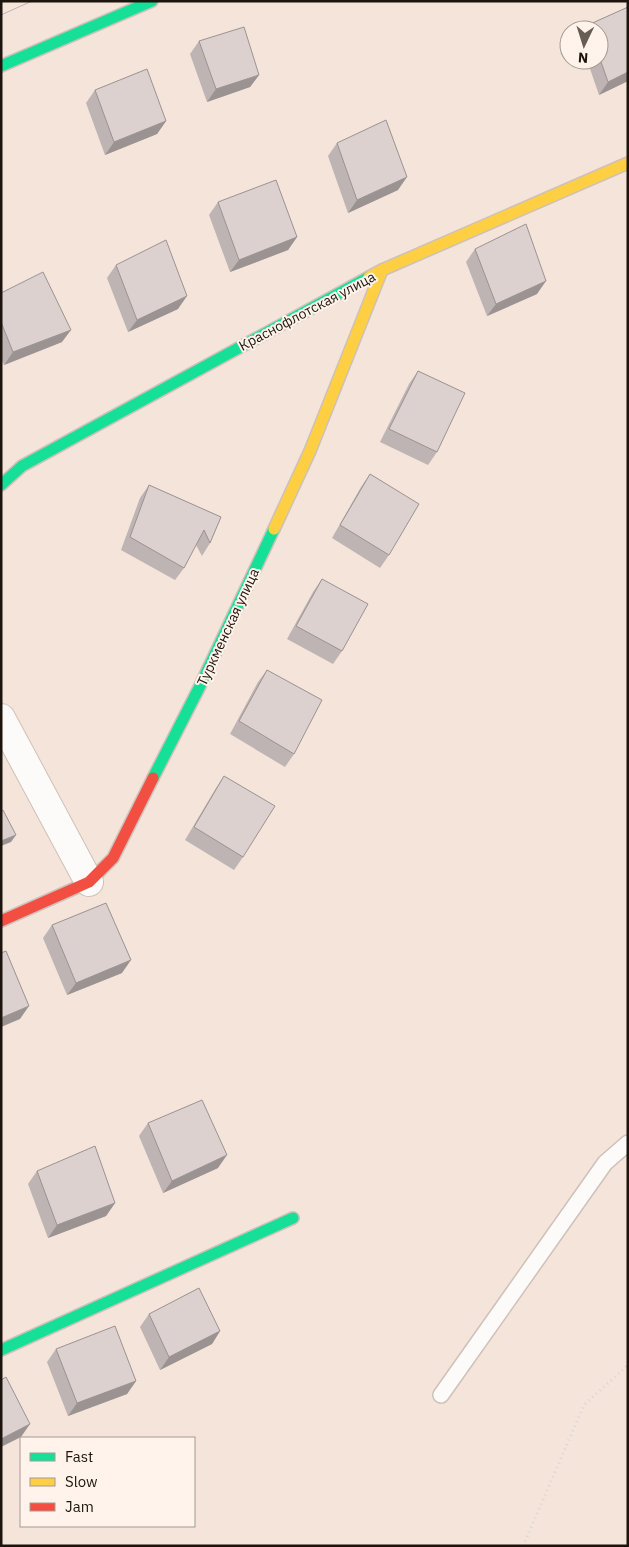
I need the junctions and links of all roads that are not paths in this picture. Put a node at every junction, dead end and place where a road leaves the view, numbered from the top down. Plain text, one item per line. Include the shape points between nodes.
1 (152, 1) edge
2 (1, 66) edge
3 (628, 164) edge
4 (382, 270) junction
5 (1, 485) edge
6 (1, 718) edge
7 (89, 882) junction
8 (1, 921) edge
9 (628, 1144) edge
10 (294, 1218) dead end
11 (1, 1350) edge
12 (441, 1395) dead end

1 - 2 street
3 - 4 street, Краснофлотская улица
4 - 5 street, Краснофлотская улица via 22,466
4 - 7 street, Туркменская улица via 310,451 194,697 113,858
6 - 7 street
7 - 8 street, Туркменская улица
9 - 12 lane via 605,1163
10 - 11 street

